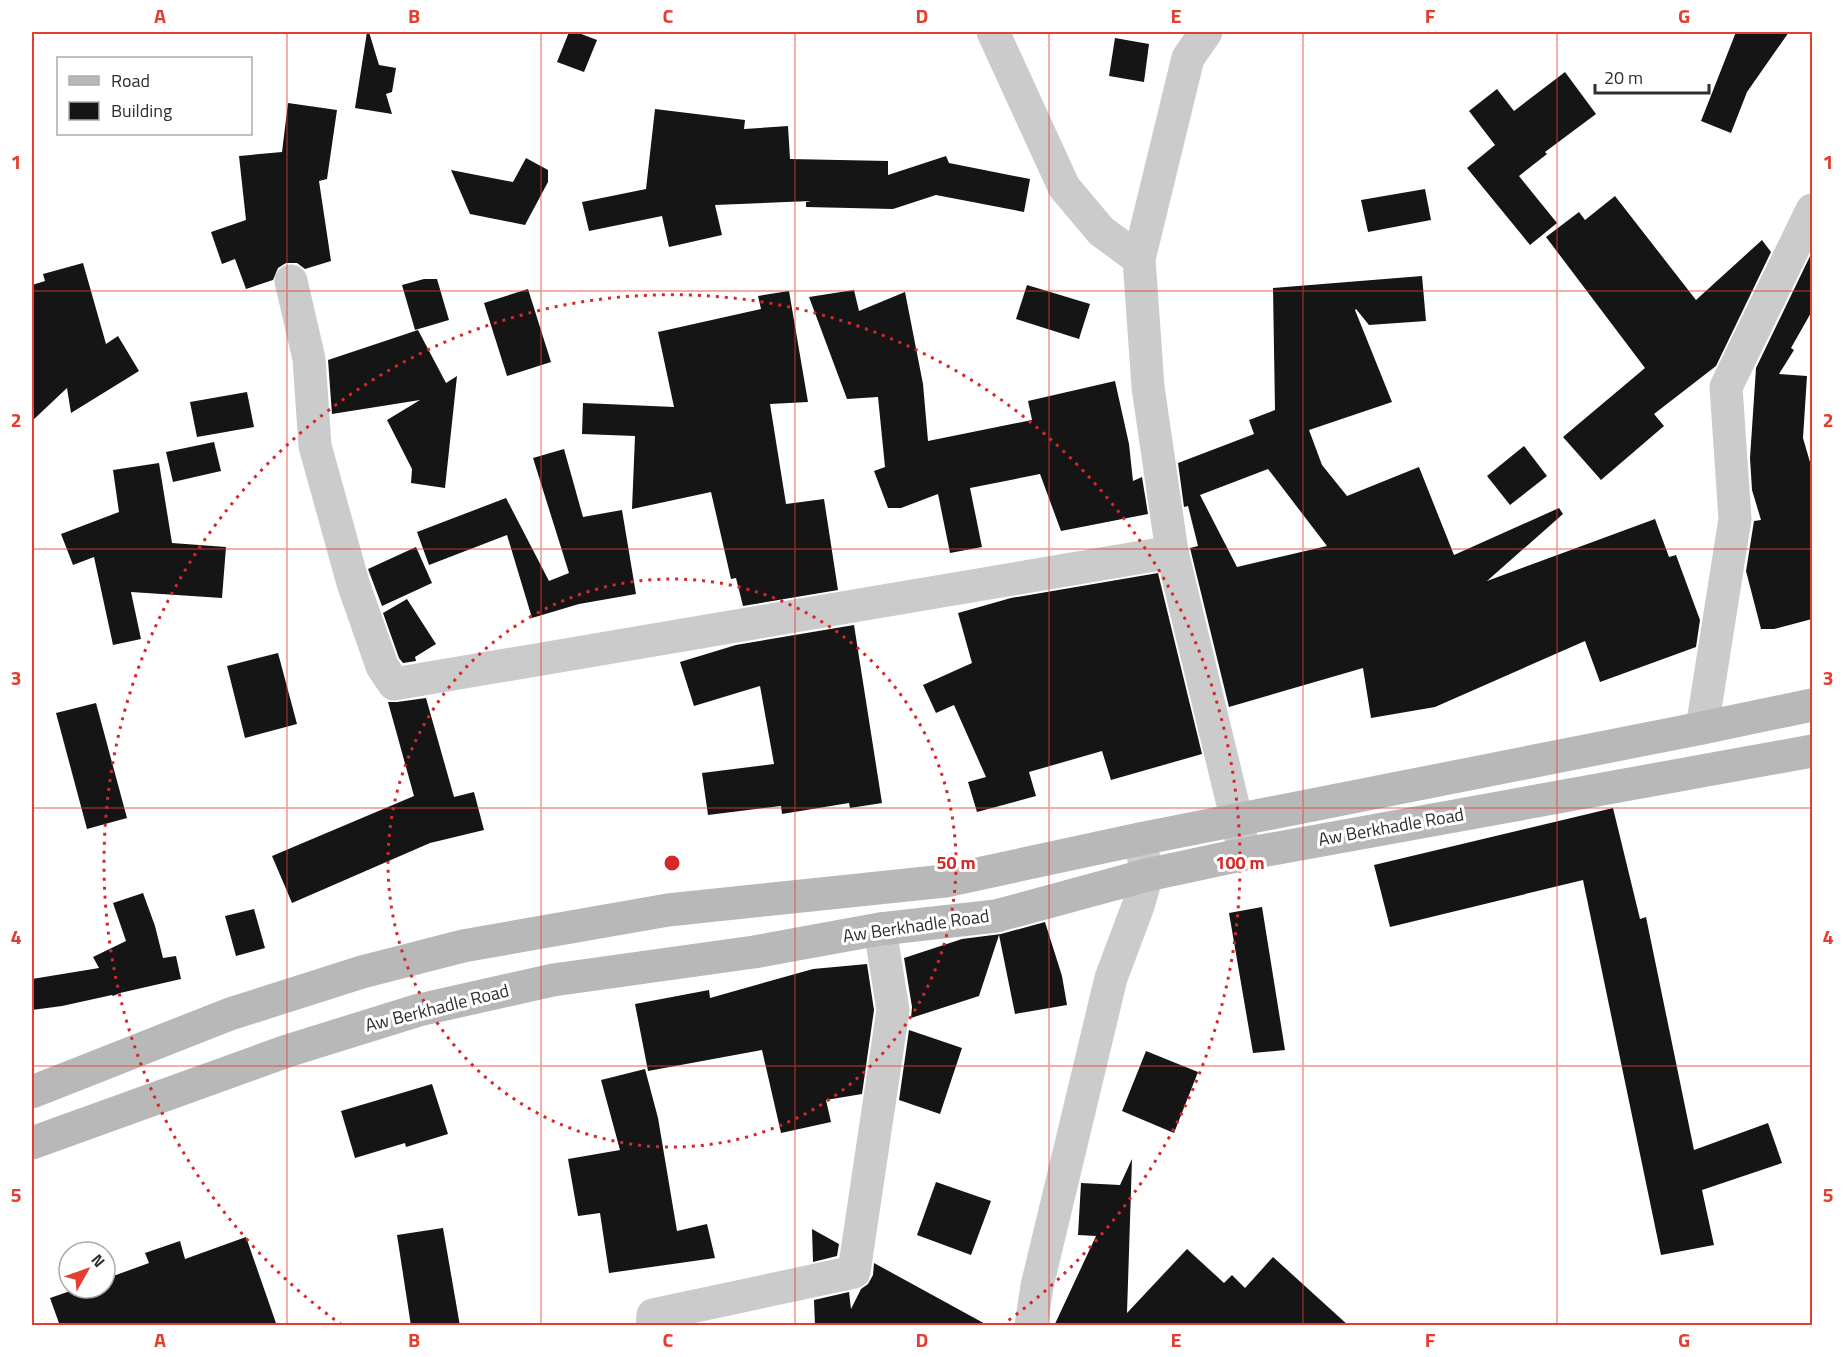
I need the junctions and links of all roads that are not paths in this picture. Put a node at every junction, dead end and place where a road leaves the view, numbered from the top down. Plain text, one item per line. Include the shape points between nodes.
1 (993, 32) edge
2 (1206, 32) edge
3 (1812, 210) edge
4 (1139, 259) junction
5 (291, 281) dead end
6 (1172, 552) junction
7 (1812, 705) edge
8 (1702, 728) junction
9 (1812, 751) edge
10 (1238, 820) junction
11 (1140, 839) junction
12 (1245, 854) junction
13 (1147, 875) junction
14 (880, 929) junction
15 (32, 1092) edge
16 (32, 1143) edge
17 (652, 1326) edge
18 (1031, 1326) edge

1 - 4 street via 1064,187 1101,231
2 - 4 street via 1188,58
3 - 8 street via 1726,387 1735,519
4 - 6 street via 1148,387
5 - 6 street via 309,359 315,447 353,583 382,666 394,684
6 - 10 street
7 - 8 main road, Aw Berkhadle Road
8 - 10 main road, Aw Berkhadle Road
9 - 12 main road, Aw Berkhadle Road
10 - 11 main road, Aw Berkhadle Road
10 - 12 street
11 - 13 street
11 - 15 main road, Aw Berkhadle Road via 945,881 668,910 463,946 362,972 230,1014
12 - 13 main road, Aw Berkhadle Road
13 - 14 main road, Aw Berkhadle Road via 996,916
13 - 18 street via 1111,978 1037,1286
14 - 16 main road, Aw Berkhadle Road via 754,952 553,980 419,1010 287,1051
14 - 17 street via 893,1010 854,1272 653,1315

